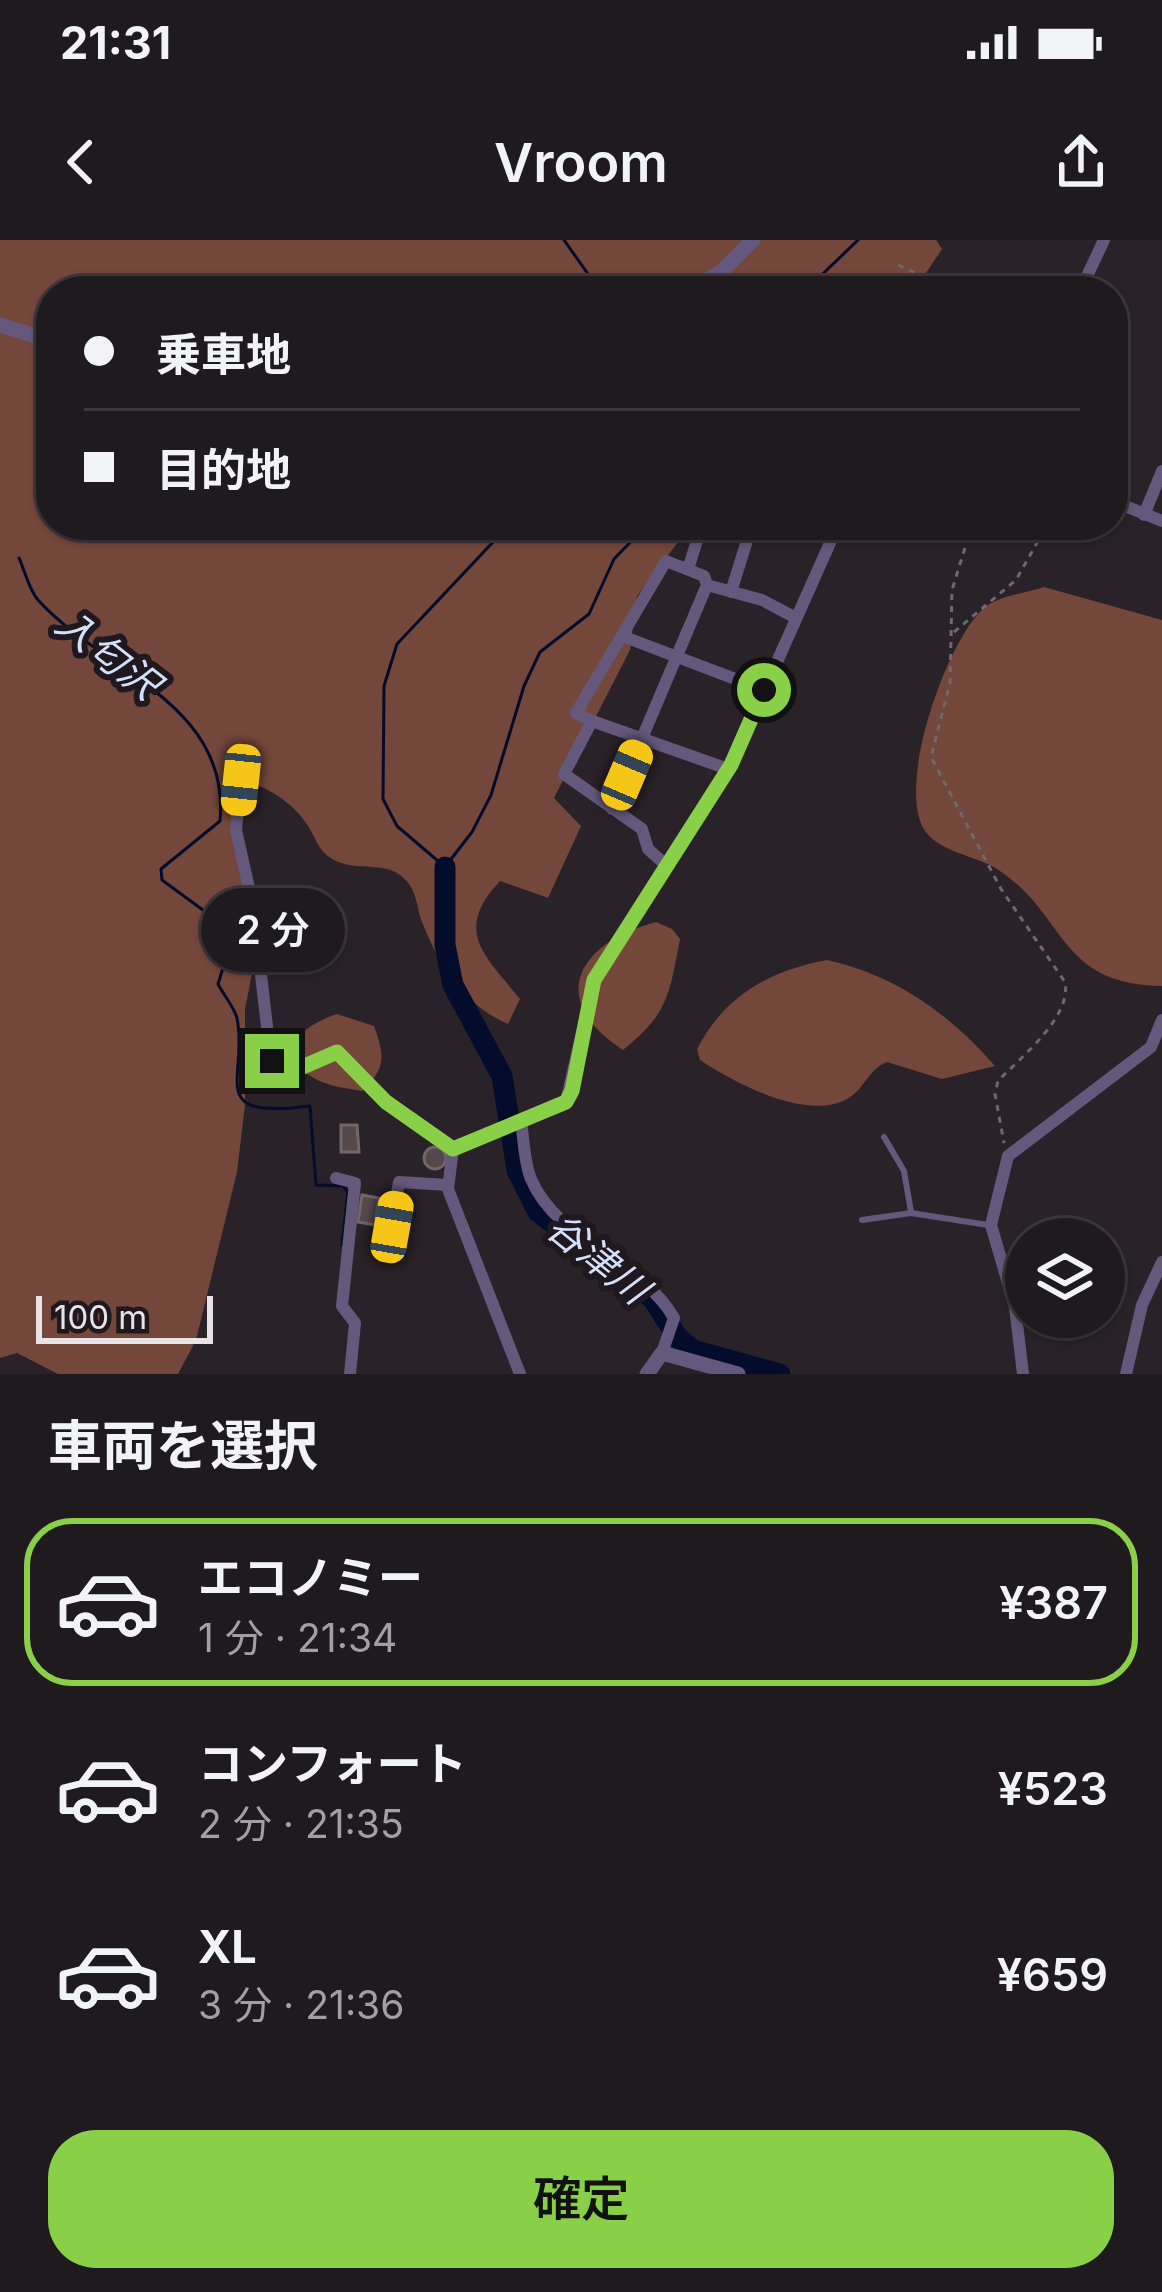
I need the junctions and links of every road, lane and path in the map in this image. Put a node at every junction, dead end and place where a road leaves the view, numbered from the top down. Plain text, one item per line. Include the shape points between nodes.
1 (753, 240) edge
2 (1104, 240) edge
3 (898, 265) dead end
4 (714, 276) edge
5 (918, 276) edge
6 (1087, 276) edge
7 (0, 325) edge
8 (36, 336) edge
9 (1162, 471) edge
10 (1128, 508) edge
11 (1144, 515) junction
12 (1162, 521) edge
13 (697, 540) edge
14 (747, 540) edge
15 (831, 540) edge
16 (967, 540) edge
17 (1039, 540) edge
18 (688, 569) junction
19 (707, 585) junction
20 (731, 592) junction
21 (796, 618) junction
22 (953, 633) junction
23 (622, 636) junction
24 (676, 658) junction
25 (764, 690) junction
26 (592, 721) junction
27 (641, 742) junction
28 (728, 770) junction
29 (241, 780) dead end
30 (612, 808) junction
31 (667, 866) junction
32 (1162, 1020) edge
33 (521, 1122) junction
34 (884, 1137) dead end
35 (453, 1149) junction
36 (1007, 1156) junction
37 (336, 1178) dead end
38 (448, 1186) junction
39 (911, 1213) junction
40 (862, 1220) dead end
41 (991, 1225) junction
42 (392, 1227) dead end
43 (1162, 1262) edge
44 (662, 1353) junction
45 (350, 1374) edge
46 (520, 1374) edge
47 (647, 1374) edge
48 (738, 1374) edge
49 (1023, 1374) edge
50 (1126, 1374) edge

1 - 4 street
2 - 6 street
3 - 5 path
7 - 8 street
9 - 11 street
10 - 11 street
11 - 12 street
13 - 18 street
14 - 20 street
15 - 21 street
16 - 22 path via 952,590
17 - 22 path via 1016,580
18 - 19 street
18 - 23 street via 666,561
19 - 20 street
19 - 24 street
20 - 21 street
21 - 25 street
22 - 36 path via 932,758 1067,995 998,1081
23 - 24 street
23 - 26 street via 576,713
24 - 25 street
24 - 27 street
25 - 28 street
26 - 27 street
26 - 30 street via 564,774
27 - 28 street
27 - 30 street
28 - 31 street
29 - 35 street via 236,830 272,1061 291,1072 337,1052 386,1102
30 - 31 street via 642,829 648,849
31 - 33 street via 594,980 566,1102
32 - 36 street via 1151,1047
33 - 35 street
33 - 44 street via 530,1177 545,1202 662,1296 674,1318
34 - 39 lane via 904,1171
35 - 38 street
36 - 41 street
37 - 45 street via 355,1183 342,1306 355,1323
38 - 42 street via 399,1182
38 - 46 street
39 - 40 lane
39 - 41 lane
41 - 49 street via 1015,1307
43 - 50 street
44 - 47 street
44 - 48 street

